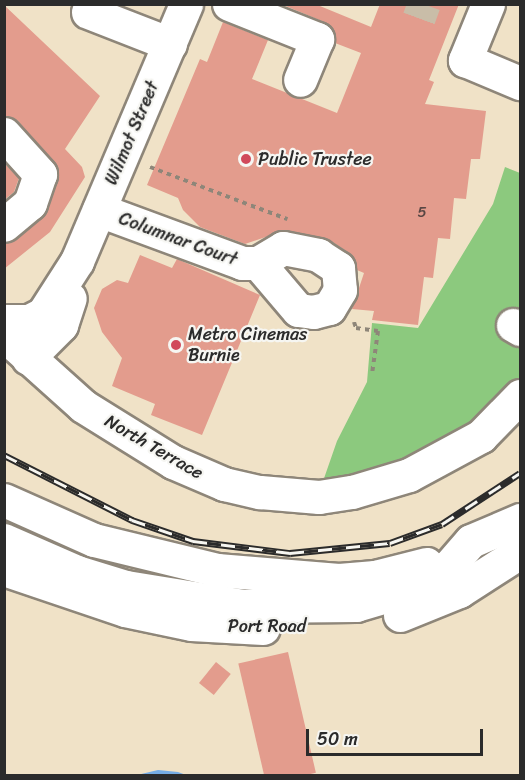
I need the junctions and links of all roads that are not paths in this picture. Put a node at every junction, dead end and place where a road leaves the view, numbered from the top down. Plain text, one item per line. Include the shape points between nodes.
1 (186, 4) edge
2 (229, 4) edge
3 (488, 4) edge
4 (88, 12) dead end
5 (170, 44) junction
6 (300, 80) dead end
7 (520, 83) edge
8 (4, 134) edge
9 (99, 210) junction
10 (4, 225) edge
11 (77, 261) junction
12 (258, 263) dead end
13 (4, 321) edge
14 (4, 335) edge
15 (28, 358) junction
16 (520, 396) edge
17 (4, 500) edge
18 (520, 509) edge
19 (520, 520) edge
20 (4, 540) edge
21 (471, 541) junction
22 (520, 552) edge
23 (4, 569) edge

1 - 5 street, Wilmot Street
2 - 6 street via 317,39
3 - 7 street via 465,60
4 - 5 street
5 - 9 street, Wilmot Street
8 - 10 street via 40,174 30,203
9 - 11 street, Wilmot Street
9 - 12 street, Columnar Court via 242,263
11 - 13 street, Wilmot Street via 43,314 29,321
11 - 15 street, Wilmot Street via 65,317
14 - 15 street, North Terrace
15 - 16 street, North Terrace via 83,406 173,462 224,484 290,496 352,492 425,469 481,436
17 - 21 street, Port Road via 94,540 154,558 275,577 375,578 427,563
18 - 21 street, Port Road
19 - 21 street, Port Road
20 - 21 street, Port Road via 77,572 126,587 243,606 297,607 356,605 387,599 420,586 449,566
22 - 23 street, Port Road via 459,591 413,610 376,621 310,627 191,624 68,594

